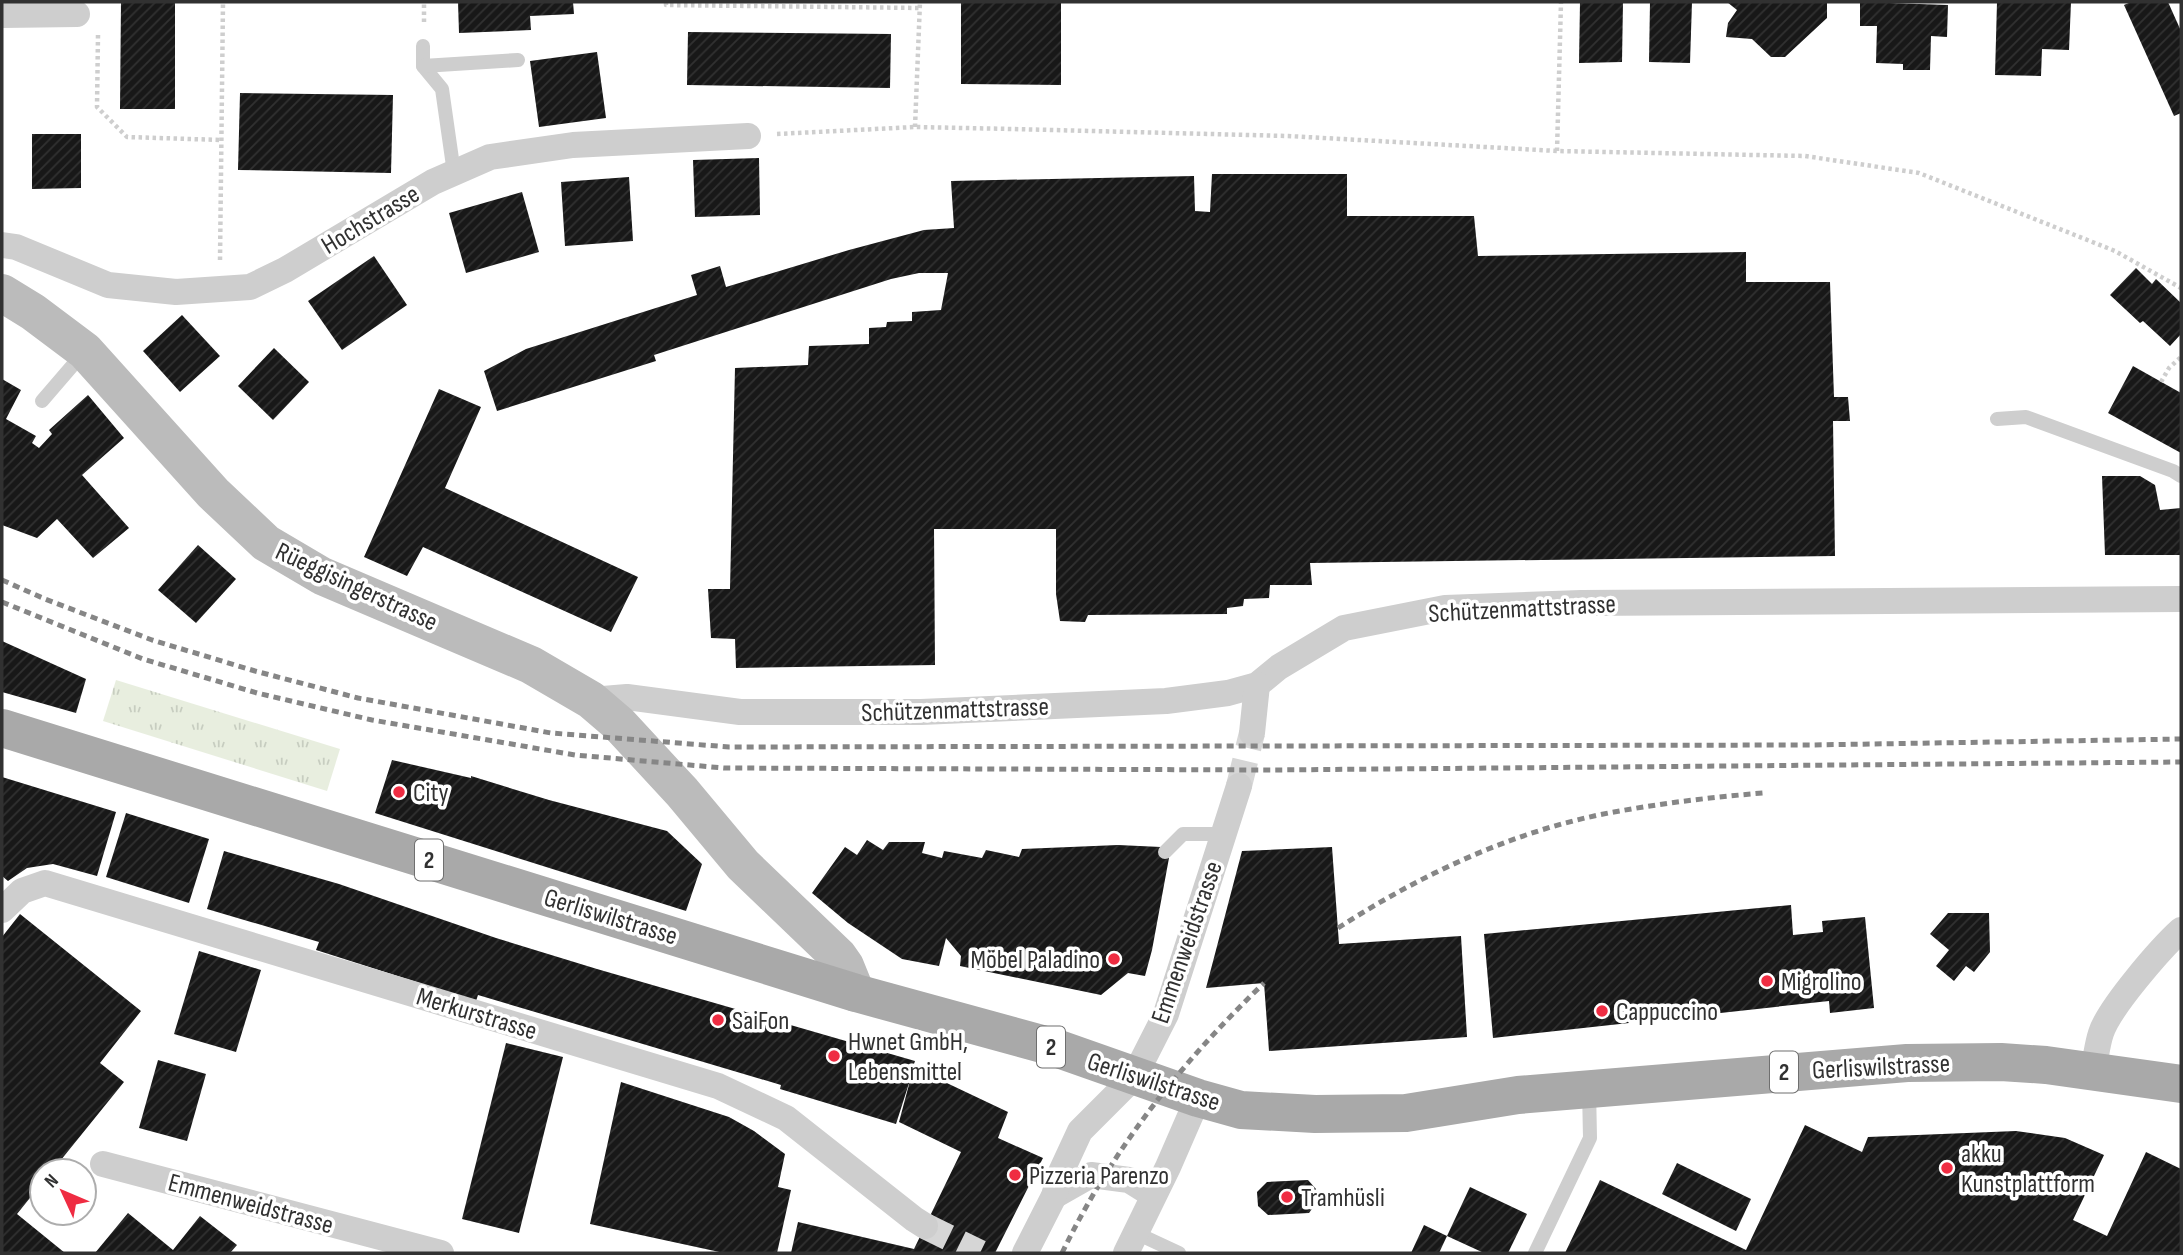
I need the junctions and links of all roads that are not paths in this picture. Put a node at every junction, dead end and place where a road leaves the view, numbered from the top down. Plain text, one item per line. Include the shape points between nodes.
1 (2, 15) edge
2 (88, 21) road end
3 (423, 46) dead end
4 (518, 60) dead end
5 (423, 66) junction
6 (748, 136) road end
7 (454, 173) junction
8 (2, 245) edge
9 (2, 293) edge
10 (85, 351) junction
11 (42, 401) dead end
12 (1997, 419) dead end
13 (2181, 476) edge
14 (2181, 599) edge
15 (1258, 685) junction
16 (605, 712) junction
17 (2, 728) edge
18 (1252, 733) tunnel mouth
19 (1238, 786) tunnel mouth
20 (1222, 834) junction
21 (1165, 852) dead end
22 (2, 910) edge
23 (2181, 930) edge
24 (856, 993) junction
25 (2093, 1070) junction
26 (1134, 1077) junction
27 (2181, 1084) edge
28 (1589, 1088) junction
29 (1198, 1098) junction
30 (103, 1164) dead end
31 (1153, 1195) junction
32 (1054, 1196) junction
33 (925, 1226) tunnel mouth
34 (1131, 1243) edge
35 (441, 1253) edge
36 (1026, 1253) edge
37 (1180, 1253) edge
38 (1535, 1253) edge

1 - 2 street
3 - 5 lane
4 - 5 lane
5 - 7 lane via 442,89
6 - 7 street, Hochstrasse via 573,145 490,157
7 - 8 street, Hochstrasse via 250,287 176,292 108,285
9 - 10 street, Rüeggisingerstrasse
10 - 11 lane
10 - 16 street, Rüeggisingerstrasse via 213,493 266,543 322,576 531,665
12 - 13 lane via 2026,417
14 - 15 street, Schützenmattstrasse via 1445,608 1344,628
15 - 16 street, Schützenmattstrasse via 1166,701 920,712 740,712 627,697
15 - 18 street
16 - 24 street, Rüeggisingerstrasse via 682,792 743,865 838,956
17 - 24 main road, Gerliswilstrasse / 2
19 - 20 street, Emmenweidstrasse
20 - 21 lane via 1183,834
20 - 26 street, Emmenweidstrasse via 1166,1014
22 - 33 street, Merkurstrasse via 22,891 45,883 718,1086 786,1118
23 - 25 street via 2125,993 2102,1031
24 - 26 main road, Gerliswilstrasse / 2 via 1053,1047
25 - 27 main road, Gerliswilstrasse / 2
25 - 28 main road, Gerliswilstrasse / 2 via 2001,1062 1907,1063
26 - 29 main road, Gerliswilstrasse / 2
26 - 32 street, Emmenweidstrasse via 1080,1131
28 - 29 main road, Gerliswilstrasse / 2 via 1406,1114 1265,1112
28 - 38 lane via 1590,1138
29 - 31 street
30 - 35 street, Emmenweidstrasse
31 - 32 street via 1129,1180 1091,1175
31 - 34 street
32 - 36 street, Emmenweidstrasse
34 - 37 lane

